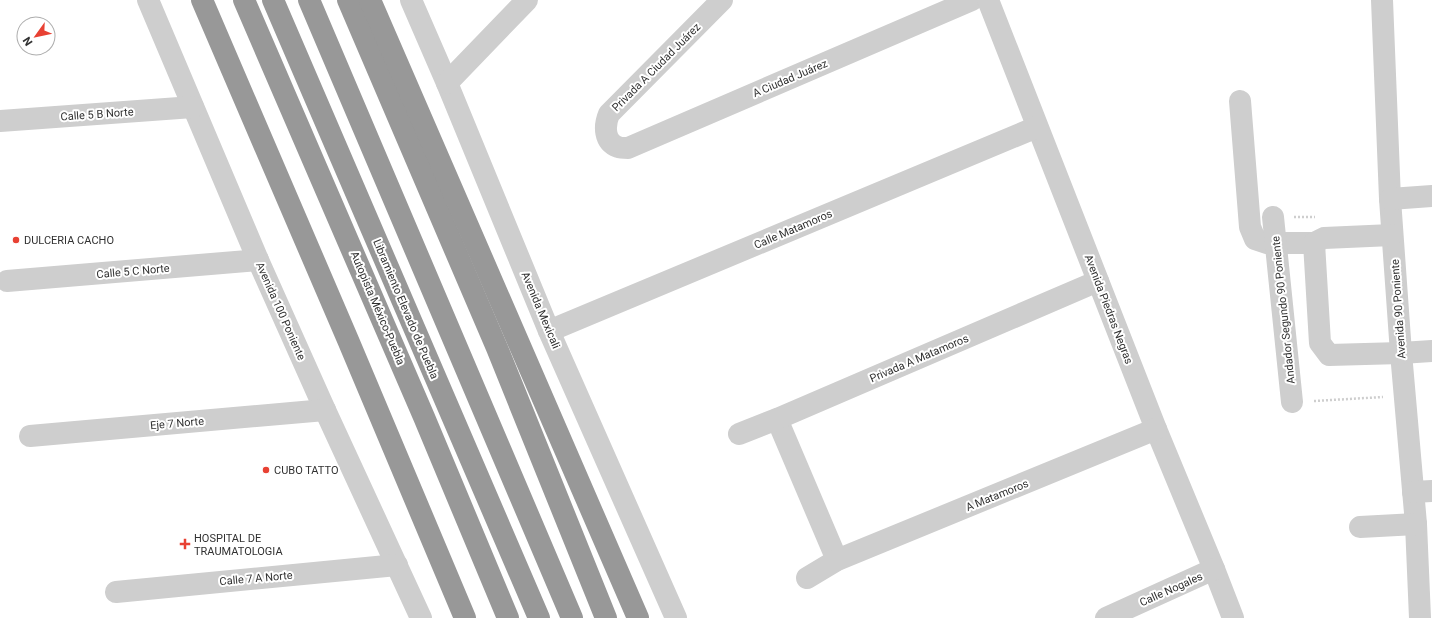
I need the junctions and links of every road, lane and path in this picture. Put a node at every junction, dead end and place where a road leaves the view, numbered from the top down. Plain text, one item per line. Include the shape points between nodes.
1 (148, 0) edge
2 (202, 0) edge
3 (244, 0) edge
4 (273, 0) edge
5 (309, 0) edge
6 (348, 0) edge
7 (370, 0) edge
8 (411, 0) edge
9 (527, 0) edge
10 (722, 0) edge
11 (972, 0) edge
12 (988, 0) edge
13 (1382, 0) edge
14 (447, 83) junction
15 (1240, 101) dead end
16 (193, 108) junction
17 (0, 121) edge
18 (1037, 127) junction
19 (609, 141) joint
20 (1432, 196) edge
21 (1390, 199) junction
22 (1273, 217) dead end
23 (1392, 235) junction
24 (1275, 243) junction
25 (1314, 243) junction
26 (258, 260) junction
27 (7, 281) dead end
28 (1098, 281) junction
29 (549, 331) junction
30 (1432, 351) edge
31 (1401, 354) junction
32 (1405, 395) junction
33 (1292, 402) joint
34 (324, 410) junction
35 (777, 419) junction
36 (1156, 429) junction
37 (739, 434) dead end
38 (30, 436) dead end
39 (1422, 492) edge
40 (1416, 524) junction
41 (1360, 527) dead end
42 (838, 560) junction
43 (397, 565) junction
44 (1214, 569) junction
45 (807, 578) dead end
46 (116, 592) dead end
47 (421, 618) edge
48 (465, 618) edge
49 (508, 618) edge
50 (539, 618) edge
51 (572, 618) edge
52 (606, 618) edge
53 (638, 618) edge
54 (676, 618) edge
55 (1106, 618) edge
56 (1233, 618) edge
57 (1420, 618) edge

1 - 16 street, Avenida 100 Poniente
2 - 48 highway
3 - 49 highway, Autopista México-Puebla via 421,409
4 - 50 highway, Libramiento Elevado de Puebla
5 - 51 highway
6 - 52 highway via 497,348
7 - 53 highway
8 - 14 street, Avenida Mexicali
9 - 14 street
10 - 19 street, Privada A Ciudad Juárez via 609,114 605,122
11 - 19 street, A Ciudad Juárez via 628,148 618,148
12 - 18 street, Avenida Piedras Negras
13 - 21 street, Avenida 90 Poniente
14 - 29 street, Avenida Mexicali
15 - 24 street via 1250,227 1255,238
16 - 17 street, Calle 5 B Norte
16 - 26 street, Avenida 100 Poniente
18 - 28 street, Avenida Piedras Negras
18 - 29 street, Calle Matamoros
20 - 21 street
21 - 23 street, Avenida 90 Poniente
22 - 24 street, Andador Segundo 90 Poniente
23 - 25 street via 1324,238
23 - 31 street, Avenida 90 Poniente
24 - 25 street
24 - 33 street, Andador Segundo 90 Poniente
25 - 31 street via 1320,343 1330,355
26 - 27 street, Calle 5 C Norte
26 - 34 street, Avenida 100 Poniente
28 - 35 street, Privada A Matamoros
28 - 36 street, Avenida Piedras Negras
29 - 54 street, Avenida Mexicali
30 - 31 street
31 - 32 street, Avenida 90 Poniente
32 - 33 path
32 - 39 street, Avenida 90 Poniente
34 - 38 street, Eje 7 Norte
34 - 43 street, Avenida 100 Poniente
35 - 37 street, Privada A Matamoros
35 - 42 street
36 - 42 street, A Matamoros
36 - 44 street, Avenida Piedras Negras
39 - 40 street, Avenida 90 Poniente
40 - 41 street
40 - 57 street, Avenida 90 Poniente
42 - 45 street, A Matamoros
43 - 46 street, Calle 7 A Norte
43 - 47 street, Avenida 100 Poniente
44 - 55 street, Calle Nogales
44 - 56 street, Avenida Piedras Negras

